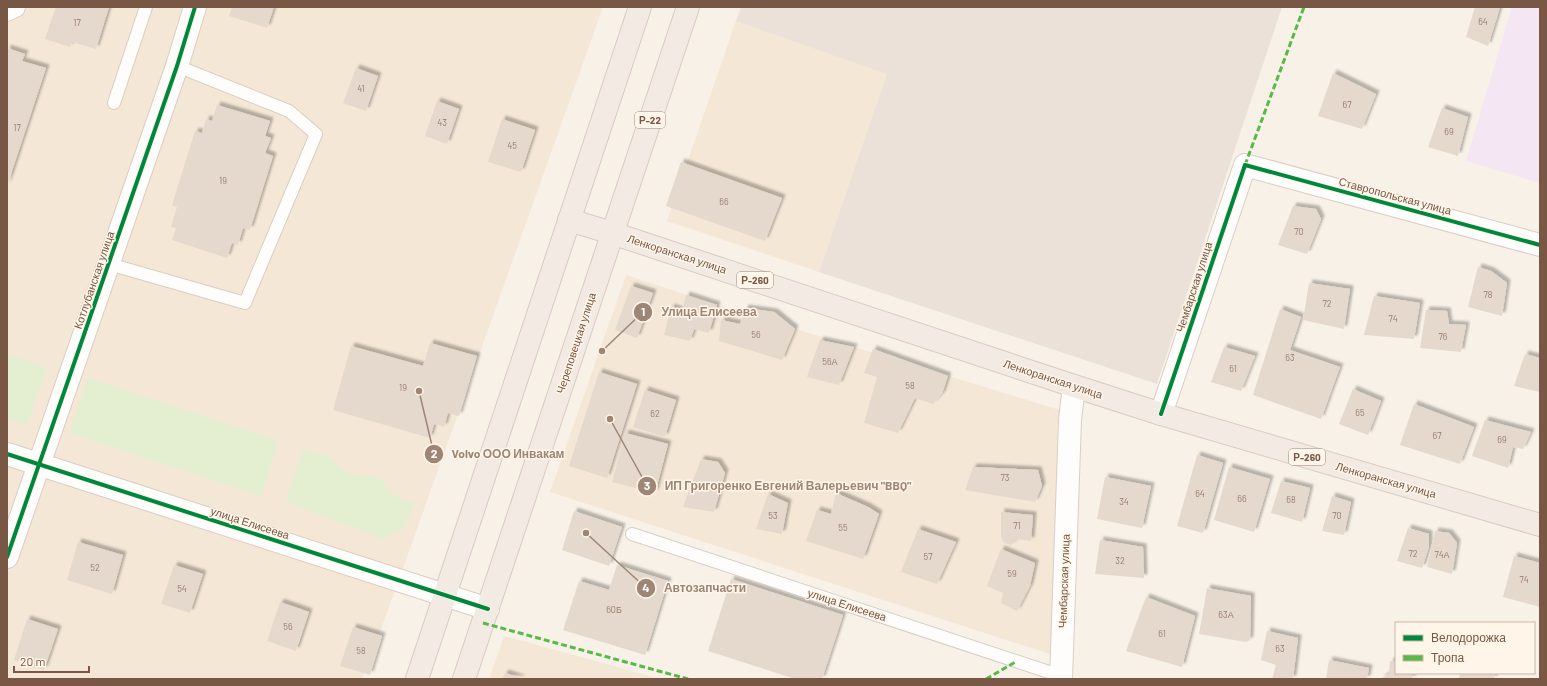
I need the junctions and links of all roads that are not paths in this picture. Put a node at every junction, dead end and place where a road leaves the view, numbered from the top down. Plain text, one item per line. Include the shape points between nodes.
1 (19, 7) edge
2 (146, 7) edge
3 (195, 7) edge
4 (640, 7) edge
5 (688, 7) edge
6 (7, 15) edge
7 (177, 66) junction
8 (114, 102) dead end
9 (1244, 165) joint
10 (569, 220) junction
11 (612, 233) junction
12 (1540, 244) edge
13 (109, 264) junction
14 (1074, 386) junction
15 (1161, 414) junction
16 (7, 454) edge
17 (39, 465) junction
18 (1540, 525) edge
19 (632, 534) dead end
20 (7, 557) edge
21 (446, 595) junction
22 (488, 609) junction
23 (1061, 677) edge
24 (417, 679) edge
25 (464, 679) edge

1 - 6 lane
2 - 8 lane
3 - 7 street, Котлубанская улица
4 - 10 highway
5 - 11 highway, Череповецкая улица / Р-22
7 - 13 street, Котлубанская улица
7 - 13 lane via 289,111 316,134 245,303
9 - 12 street, Ставропольская улица
9 - 15 street, Чембарская улица
10 - 11 highway, Ленкоранская улица
10 - 21 highway
11 - 14 highway, Ленкоранская улица / Р-260
11 - 22 highway, Череповецкая улица / Р-22
13 - 17 street, Котлубанская улица
14 - 15 highway, Ленкоранская улица / Р-260
14 - 23 street, Чембарская улица via 1070,420
15 - 18 highway, Ленкоранская улица / Р-260
16 - 17 street, улица Елисеева
17 - 20 street, Котлубанская улица
17 - 21 street, улица Елисеева
19 - 23 lane, улица Елисеева
21 - 22 street, улица Елисеева
21 - 24 highway
22 - 25 highway, Череповецкая улица / Р-22

